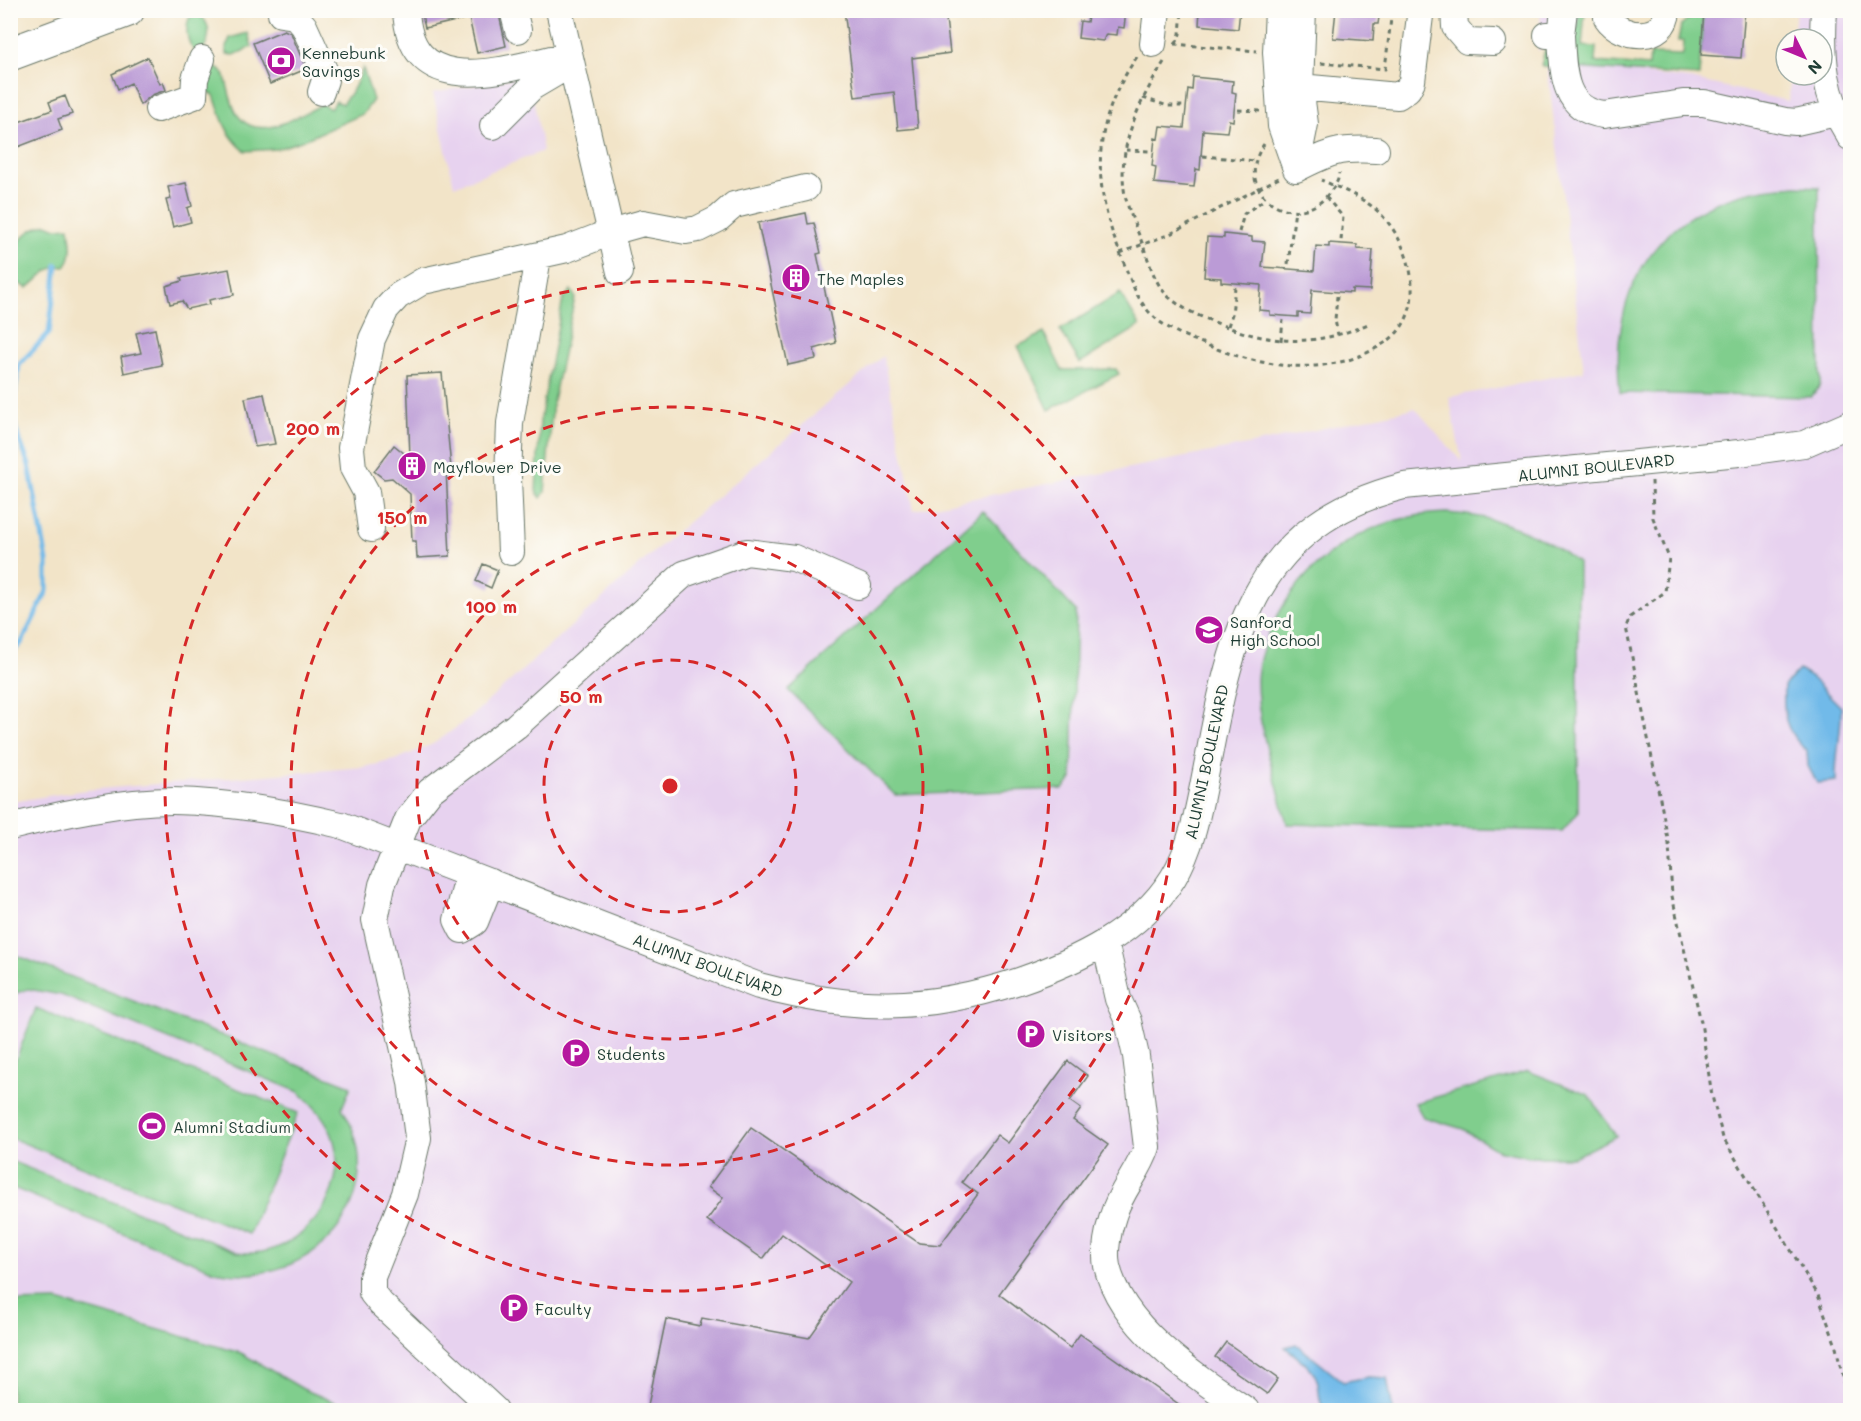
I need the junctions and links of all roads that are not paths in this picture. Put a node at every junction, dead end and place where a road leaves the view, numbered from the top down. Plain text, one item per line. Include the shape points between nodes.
1 (128, 10) edge
2 (406, 10) edge
3 (559, 10) edge
4 (1157, 10) edge
5 (1278, 10) edge
6 (1303, 10) edge
7 (1454, 10) edge
8 (1667, 10) edge
9 (1824, 10) edge
10 (281, 14) dead end
11 (1420, 16) dead end
12 (1607, 18) dead end
13 (1557, 27) edge
14 (1492, 42) dead end
15 (1164, 44) road end
16 (10, 54) edge
17 (202, 59) dead end
18 (570, 59) junction
19 (1289, 86) junction
20 (321, 92) dead end
21 (158, 109) dead end
22 (1836, 113) junction
23 (493, 126) dead end
24 (1851, 137) edge
25 (1376, 150) dead end
26 (806, 188) dead end
27 (610, 232) junction
28 (538, 257) junction
29 (620, 272) dead end
30 (1851, 424) edge
31 (371, 529) dead end
32 (511, 552) dead end
33 (858, 586) dead end
34 (10, 827) edge
35 (395, 847) junction
36 (1105, 942) junction
37 (495, 1410) edge
38 (1246, 1410) edge

1 - 16 highway
2 - 18 street via 407,28 418,53 441,71 466,74
3 - 18 street
4 - 15 street
5 - 19 street via 1276,52
6 - 19 street
7 - 14 street via 1455,27 1467,41
8 - 12 street via 1664,27 1653,33 1620,31
9 - 22 street via 1823,60
10 - 20 street via 295,16 304,26 324,70
11 - 19 street via 1412,81 1398,96
13 - 22 street via 1569,92 1574,103 1591,114 1683,103 1704,103 1785,122
17 - 21 street via 194,96
18 - 23 street via 532,87
18 - 27 street
19 - 25 street via 1305,124 1296,170 1327,153 1346,148
22 - 24 street
26 - 27 street via 737,195 718,219 698,229 686,231 643,223
27 - 28 street
27 - 29 street
28 - 31 street via 423,281 398,296 386,309 372,339 351,448 353,468 366,492
28 - 32 street via 510,423
30 - 36 street, ALUMNI BOULEVARD via 1804,444 1404,486 1353,505 1305,536 1272,570 1243,620 1226,668 1202,794 1181,862 1154,904
33 - 35 street via 794,558 747,552 684,573 516,726 430,791 408,819
34 - 35 street, ALUMNI BOULEVARD via 95,809 173,801 283,812 341,825
35 - 36 street, ALUMNI BOULEVARD via 734,977 832,1003 914,1004 982,993 1045,972
35 - 37 street via 375,920 411,1082 418,1138 405,1194 370,1288 381,1304
36 - 38 street via 1136,1056 1147,1147 1113,1214 1107,1264 1120,1300 1131,1315 1192,1373

